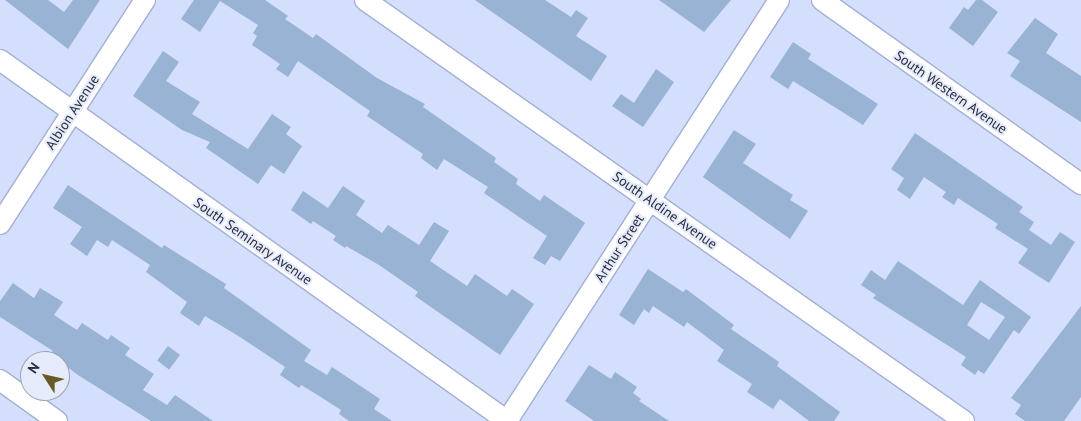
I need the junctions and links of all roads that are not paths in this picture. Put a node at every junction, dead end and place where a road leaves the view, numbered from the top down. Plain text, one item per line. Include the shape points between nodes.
1 (145, 0) edge
2 (365, 0) edge
3 (779, 0) edge
4 (822, 0) edge
5 (0, 60) edge
6 (72, 112) junction
7 (1081, 184) edge
8 (650, 200) junction
9 (0, 224) edge
10 (0, 380) edge
11 (57, 421) edge
12 (507, 421) edge
13 (964, 421) edge

1 - 6 street, Albion Avenue
2 - 8 street, South Aldine Avenue
3 - 8 street, Arthur Street
4 - 7 street, South Western Avenue
5 - 6 street, South Seminary Avenue
6 - 9 street, Albion Avenue
6 - 12 street, South Seminary Avenue
8 - 12 street, Arthur Street
8 - 13 street, South Aldine Avenue
10 - 11 street

